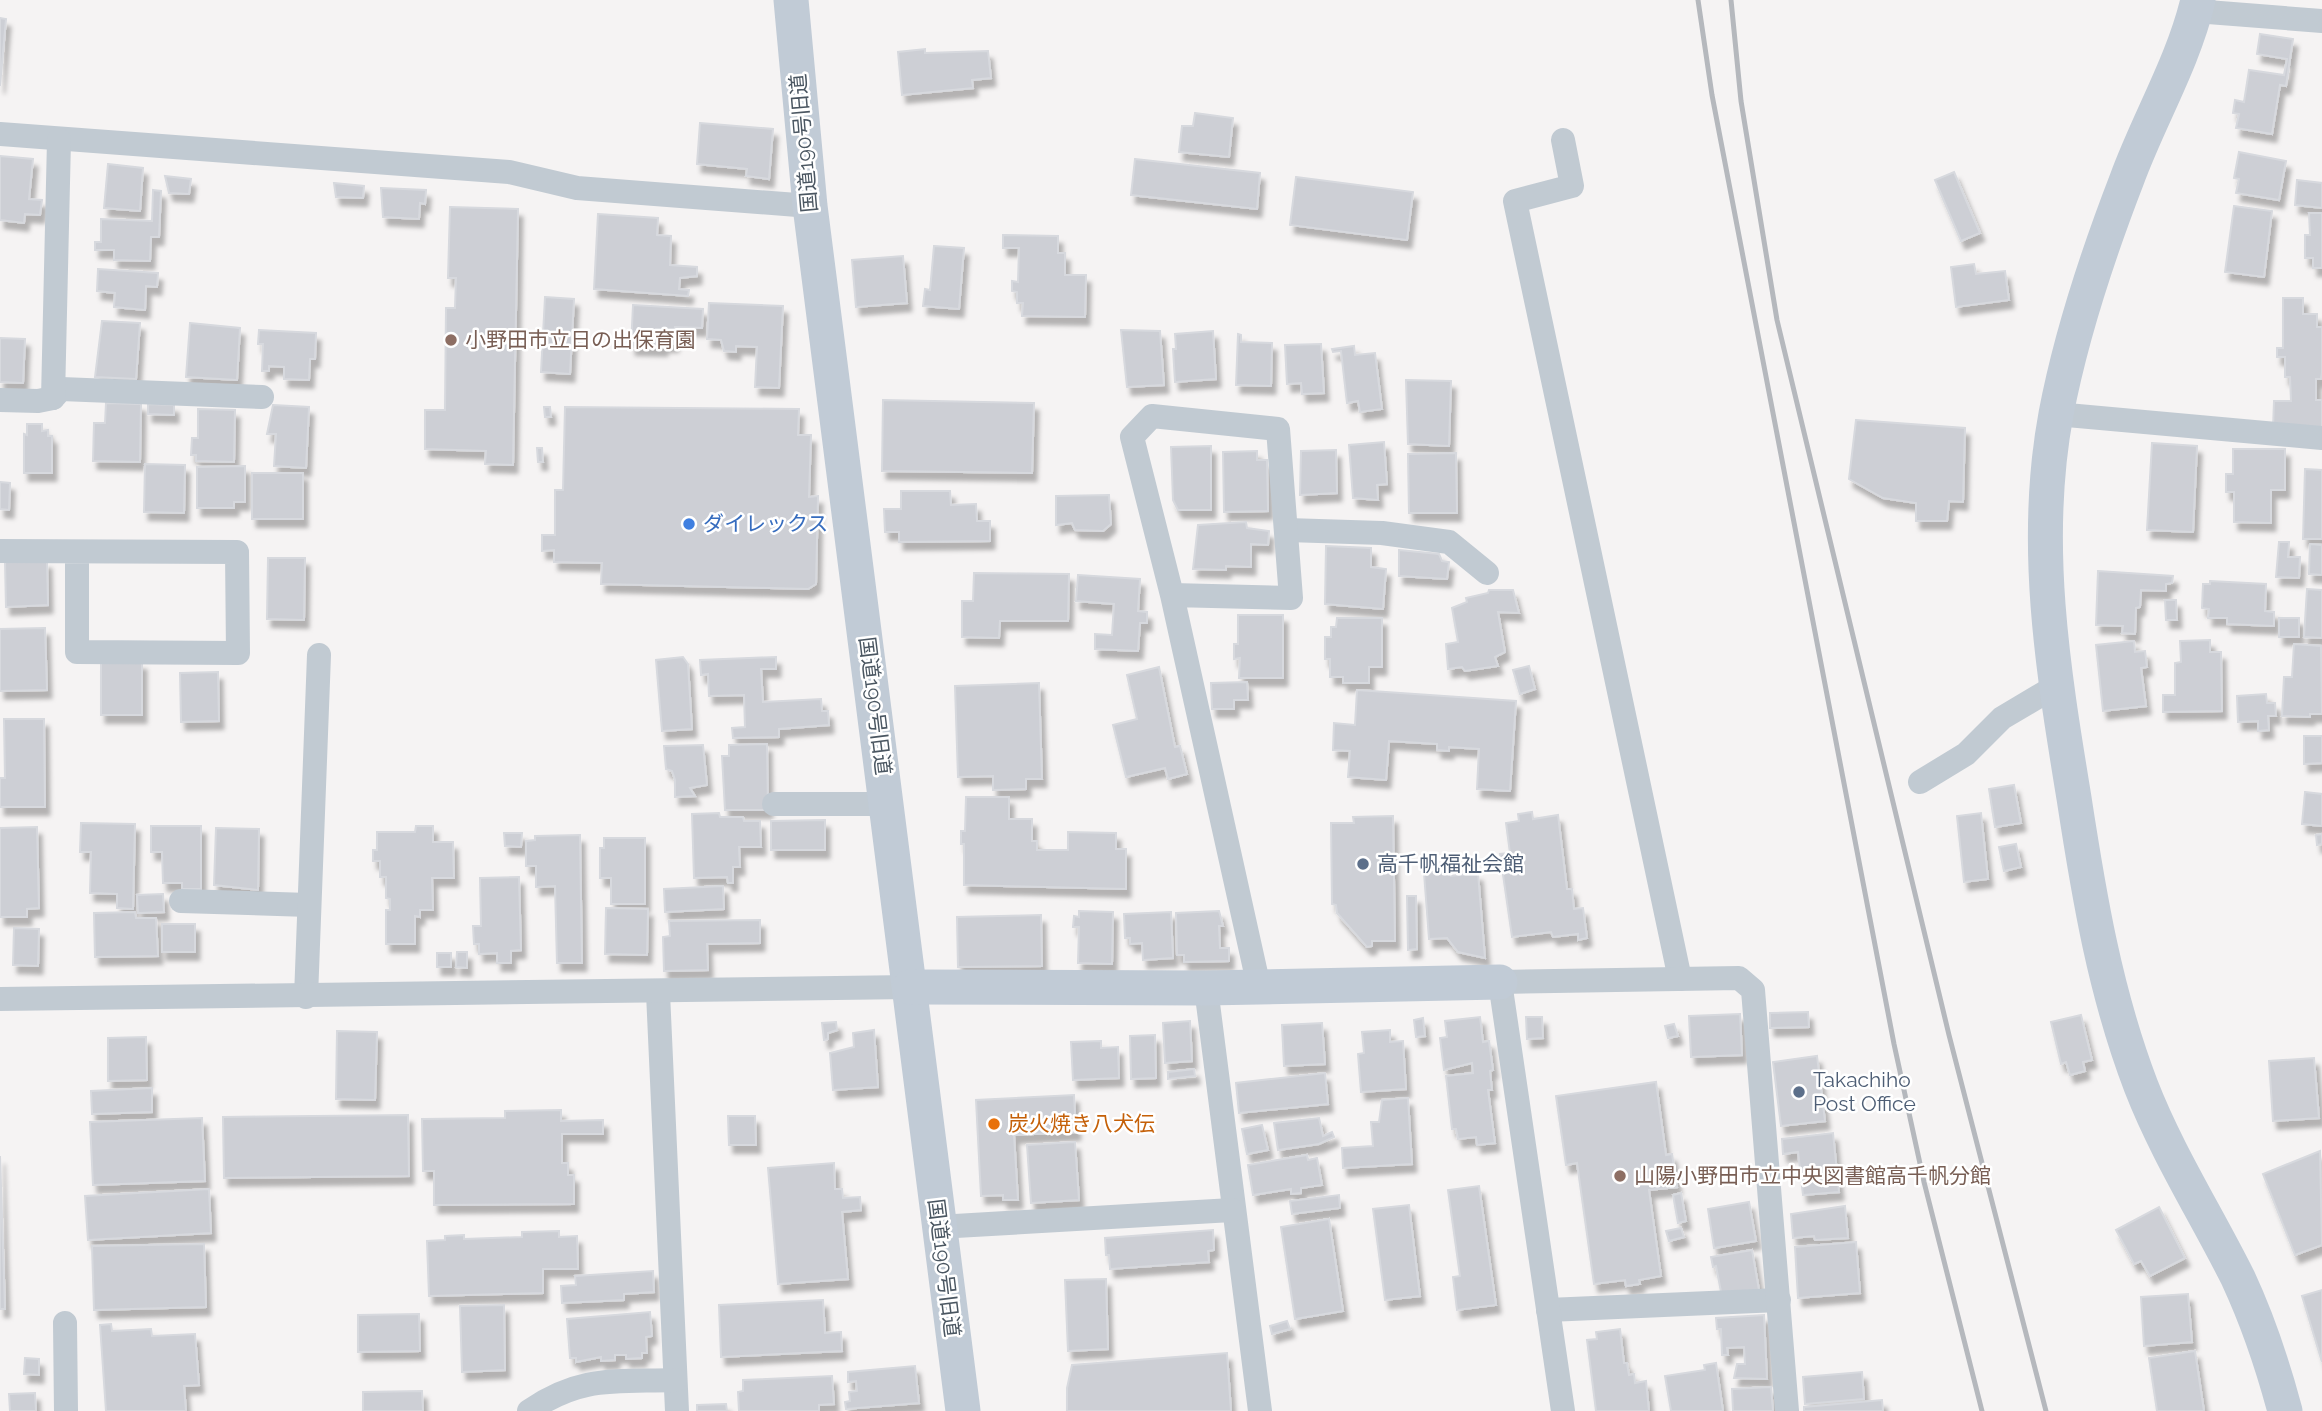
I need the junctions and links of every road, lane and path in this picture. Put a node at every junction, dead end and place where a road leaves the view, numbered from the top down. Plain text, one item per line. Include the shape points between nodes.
1 (791, 0) edge
2 (2196, 5) edge
3 (2322, 21) edge
4 (0, 134) edge
5 (59, 140) junction
6 (1563, 140) dead end
7 (810, 206) junction
8 (262, 397) dead end
9 (53, 398) junction
10 (0, 400) edge
11 (2056, 414) junction
12 (2322, 438) edge
13 (1287, 530) junction
14 (0, 551) edge
15 (77, 552) junction
16 (1487, 573) dead end
17 (1172, 595) junction
18 (318, 654) dead end
19 (2056, 687) junction
20 (1920, 782) dead end
21 (774, 804) dead end
22 (888, 804) junction
23 (181, 901) dead end
24 (309, 905) junction
25 (1680, 979) junction
26 (1500, 982) junction
27 (910, 987) junction
28 (1259, 987) junction
29 (1206, 988) junction
30 (658, 993) junction
31 (306, 997) junction
32 (0, 999) edge
33 (1232, 1210) junction
34 (938, 1227) junction
35 (1779, 1300) junction
36 (1548, 1310) junction
37 (65, 1323) dead end
38 (676, 1380) junction
39 (66, 1411) edge
40 (530, 1411) edge
41 (677, 1411) edge
42 (963, 1411) edge
43 (1260, 1411) edge
44 (1563, 1411) edge
45 (1787, 1411) edge
46 (2285, 1411) edge

1 - 7 street, 国道190号旧道
2 - 3 street
2 - 11 street via 2158,113 2124,188
4 - 5 street
5 - 7 street via 509,172 577,188
5 - 9 street
6 - 25 street via 1572,186 1515,201
7 - 22 street, 国道190号旧道
8 - 9 street via 61,389
9 - 10 street
11 - 12 street
11 - 19 street via 2044,547
13 - 16 street via 1382,533 1448,542
13 - 17 street via 1291,598
13 - 17 street via 1278,429 1152,416 1132,436
14 - 15 street
15 - 15 street via 237,552 238,653 77,652
17 - 28 street
18 - 24 street
19 - 20 street via 2002,718 1966,754
19 - 46 street via 2109,995 2146,1098 2240,1282
21 - 22 street
22 - 27 street, 国道190号旧道
23 - 24 street
24 - 31 street
25 - 26 street
25 - 35 street via 1738,978 1753,990
26 - 28 street
26 - 36 street
27 - 29 street
27 - 30 street
27 - 34 street, 国道190号旧道
28 - 29 street
29 - 33 street
30 - 31 street
30 - 38 street
31 - 32 street
33 - 34 street
33 - 43 street
34 - 42 street, 国道190号旧道
35 - 36 street
35 - 45 street
36 - 44 street
37 - 39 street
38 - 40 street via 583,1383 554,1394
38 - 41 street

